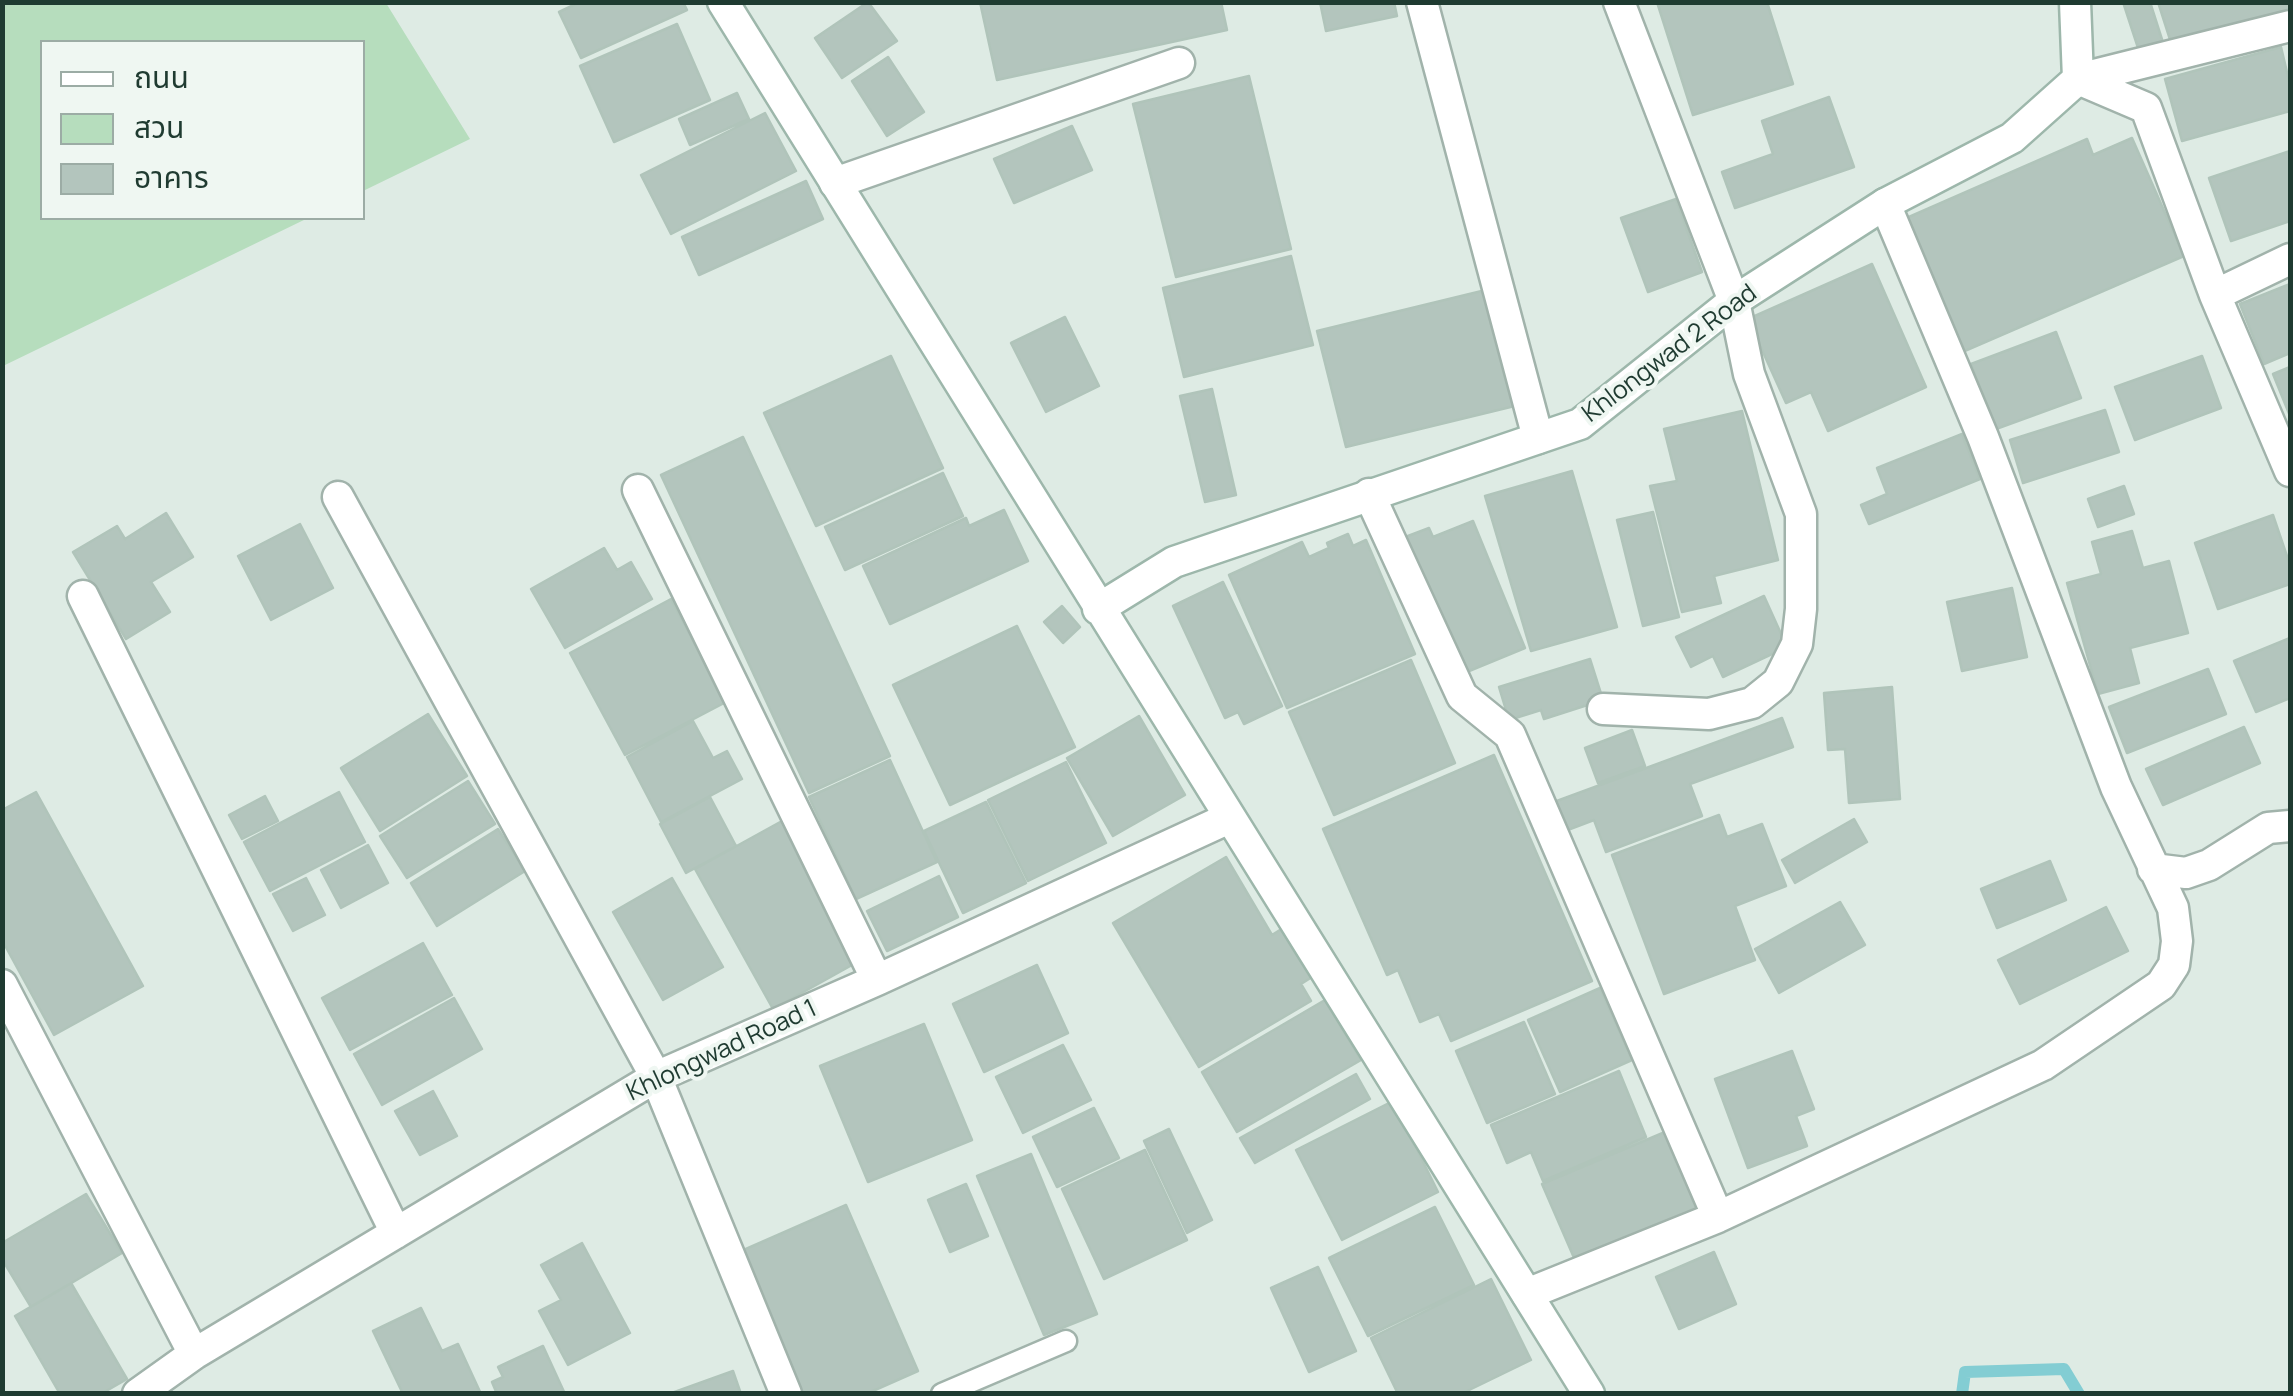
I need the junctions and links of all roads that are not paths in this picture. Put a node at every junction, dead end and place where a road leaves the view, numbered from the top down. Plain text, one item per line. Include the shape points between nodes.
1 (723, 2) edge
2 (1422, 2) edge
3 (1619, 2) edge
4 (2075, 2) edge
5 (2290, 26) edge
6 (1180, 64) dead end
7 (2078, 79) junction
8 (835, 183) junction
9 (1884, 204) junction
10 (2290, 259) edge
11 (2216, 295) junction
12 (1734, 301) junction
13 (1538, 438) junction
14 (2290, 467) edge
15 (638, 490) dead end
16 (1370, 494) junction
17 (338, 496) dead end
18 (83, 596) dead end
19 (1098, 610) junction
20 (1603, 709) dead end
21 (1229, 818) junction
22 (2290, 826) edge
23 (2152, 869) junction
24 (877, 980) junction
25 (2, 985) edge
26 (656, 1077) junction
27 (1718, 1217) junction
28 (396, 1233) junction
29 (1527, 1294) junction
30 (1066, 1341) dead end
31 (194, 1354) junction
32 (138, 1394) edge
33 (786, 1394) edge
34 (942, 1394) edge
35 (1590, 1394) edge

1 - 8 street
2 - 13 street
3 - 12 street
4 - 7 street
5 - 7 street
6 - 8 street
7 - 9 street, Khlongwad 2 Road via 2012,138
7 - 11 street via 2146,108
8 - 19 street
9 - 12 street, Khlongwad 2 Road
9 - 23 street via 1983,436
10 - 11 street
11 - 14 street
12 - 13 street, Khlongwad 2 Road via 1580,424
12 - 20 street via 1750,374 1802,514 1797,644 1778,682 1752,704 1709,714
13 - 16 street, Khlongwad 2 Road
15 - 24 street
16 - 19 street, Khlongwad 2 Road via 1174,562
16 - 27 street via 1462,696 1510,734
17 - 26 street
18 - 28 street
19 - 21 street
21 - 24 street, Khlongwad Road 1
21 - 29 street
22 - 23 street via 2268,828 2209,866 2186,873
23 - 27 street via 2173,908 2177,941 2174,965 2161,985 2043,1065
24 - 26 street, Khlongwad Road 1
25 - 31 street
26 - 28 street, Khlongwad Road 1
26 - 33 street
27 - 29 street
28 - 31 street, Khlongwad Road 1
29 - 35 street
30 - 34 lane
31 - 32 street, Khlongwad Road 1

